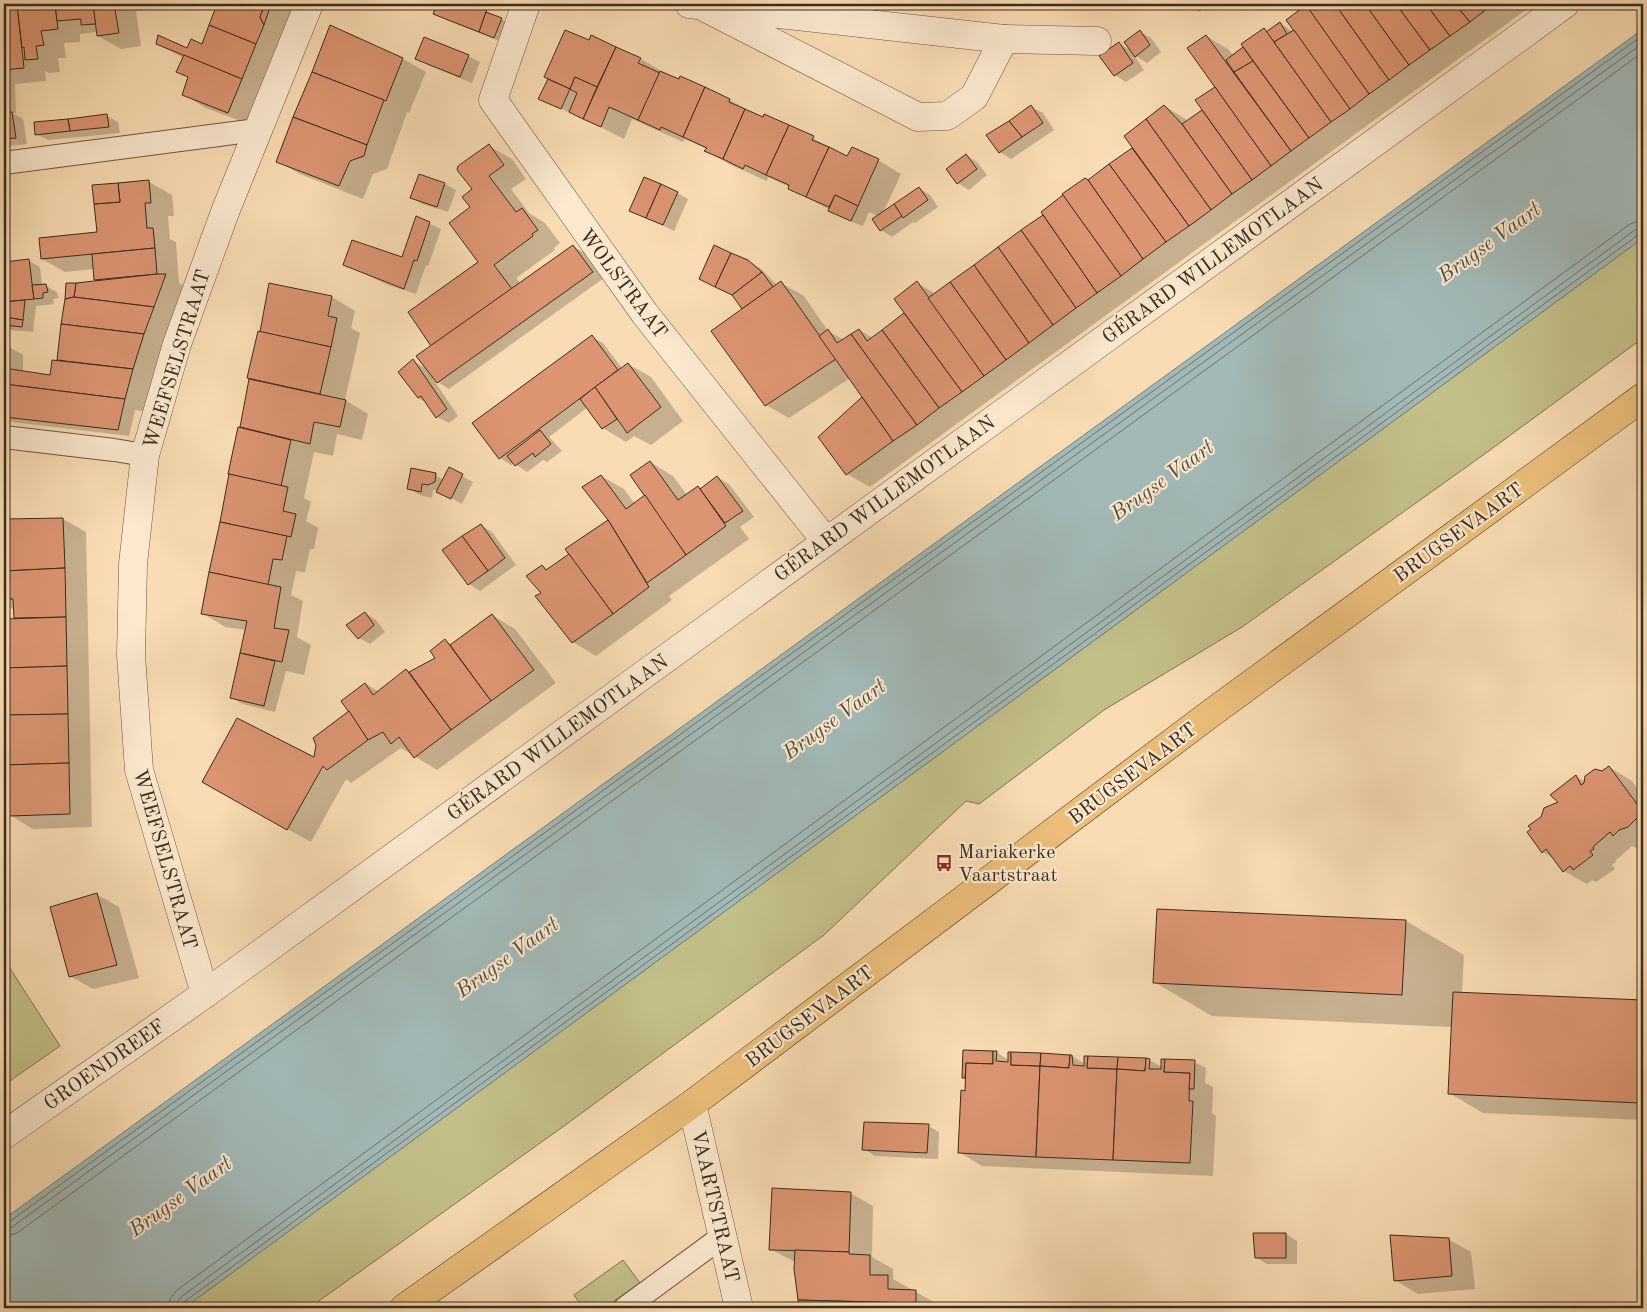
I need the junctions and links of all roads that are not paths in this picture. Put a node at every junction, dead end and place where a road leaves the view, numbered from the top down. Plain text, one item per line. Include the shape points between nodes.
1 (309, 4) edge
2 (526, 4) edge
3 (1564, 4) edge
4 (696, 5) edge
5 (1004, 39) junction
6 (1097, 41) dead end
7 (257, 130) junction
8 (4, 163) edge
9 (1643, 397) edge
10 (4, 437) edge
11 (145, 456) junction
12 (825, 540) junction
13 (205, 994) junction
14 (692, 1104) junction
15 (4, 1135) edge
16 (723, 1236) junction
17 (404, 1308) edge
18 (625, 1308) edge
19 (739, 1308) edge

1 - 7 street, WEEFSELSTRAAT
2 - 12 street, WOLSTRAAT via 493,100 645,314
3 - 12 street, GÉRARD WILLEMOTLAAN
4 - 5 street
4 - 5 street via 918,117 947,116 974,97
5 - 6 street
7 - 8 lane
7 - 11 street, WEEFSELSTRAAT via 177,344
9 - 14 main road, BRUGSEVAART via 1233,697
10 - 11 lane
11 - 13 street, WEEFSELSTRAAT via 133,564 131,655 138,770
12 - 13 street, GÉRARD WILLEMOTLAAN
13 - 15 street, GROENDREEF
14 - 16 street, VAARTSTRAAT
14 - 17 main road, BRUGSEVAART
16 - 18 lane
16 - 19 street, VAARTSTRAAT

